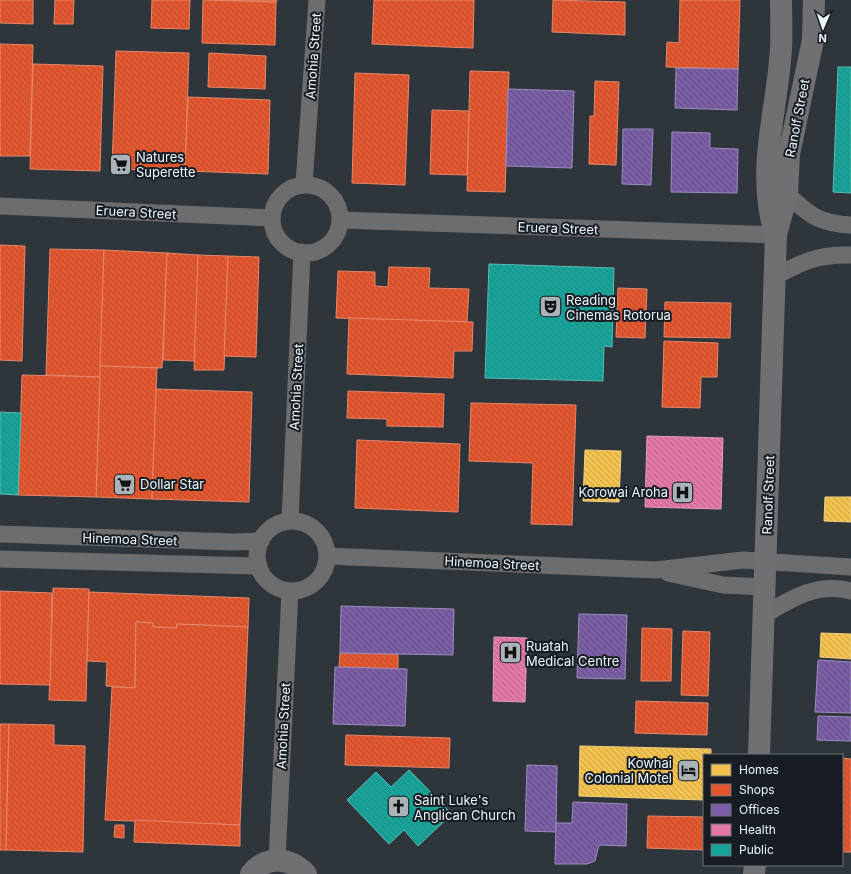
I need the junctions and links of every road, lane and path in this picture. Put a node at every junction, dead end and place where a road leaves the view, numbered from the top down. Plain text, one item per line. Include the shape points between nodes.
1 (317, 0) edge
2 (781, 0) edge
3 (814, 0) edge
4 (304, 184) junction
5 (787, 194) junction
6 (0, 206) edge
7 (272, 218) junction
8 (340, 220) junction
9 (851, 225) edge
10 (776, 235) junction
11 (302, 252) junction
12 (851, 255) edge
13 (774, 277) junction
14 (290, 521) junction
15 (0, 534) edge
16 (261, 541) junction
17 (327, 556) junction
18 (0, 558) edge
19 (766, 560) junction
20 (259, 566) junction
21 (851, 567) edge
22 (656, 570) junction
23 (765, 587) junction
24 (290, 591) junction
25 (851, 591) edge
26 (764, 615) junction
27 (759, 754) edge
28 (277, 860) junction
29 (251, 874) edge
30 (306, 874) edge

1 - 4 street, Amohia Street
2 - 10 main road, Ranolf Street via 781,50 766,176 769,211
3 - 5 main road, Ranolf Street via 813,40 789,154
4 - 7 street via 292,187 279,196
4 - 8 street via 324,190 336,202
5 - 9 street via 807,213 823,222
5 - 10 main road, Ranolf Street
6 - 7 street, Eruera Street
7 - 11 street via 275,234 280,241 289,248
8 - 10 street, Eruera Street
8 - 11 street via 333,240 320,250
10 - 13 main road, Ranolf Street
11 - 14 street, Amohia Street
12 - 13 street via 833,254 816,257 800,262
13 - 19 main road, Ranolf Street
14 - 16 street via 278,524 268,531
14 - 17 street via 312,527 323,538
15 - 16 street, Hinemoa Street
16 - 20 street via 257,556
17 - 22 street, Hinemoa Street
17 - 24 street via 324,573 317,582 302,590
18 - 20 street, Hinemoa Street
19 - 21 street, Hinemoa Street
19 - 22 street, Hinemoa Street via 743,560
19 - 23 main road, Ranolf Street
20 - 24 street via 271,584
22 - 23 street, Hinemoa Street via 723,585
23 - 26 main road, Ranolf Street
24 - 28 street, Amohia Street
25 - 26 street via 816,589 790,599
26 - 27 main road, Ranolf Street
28 - 29 main road via 261,864
28 - 30 main road via 288,861

